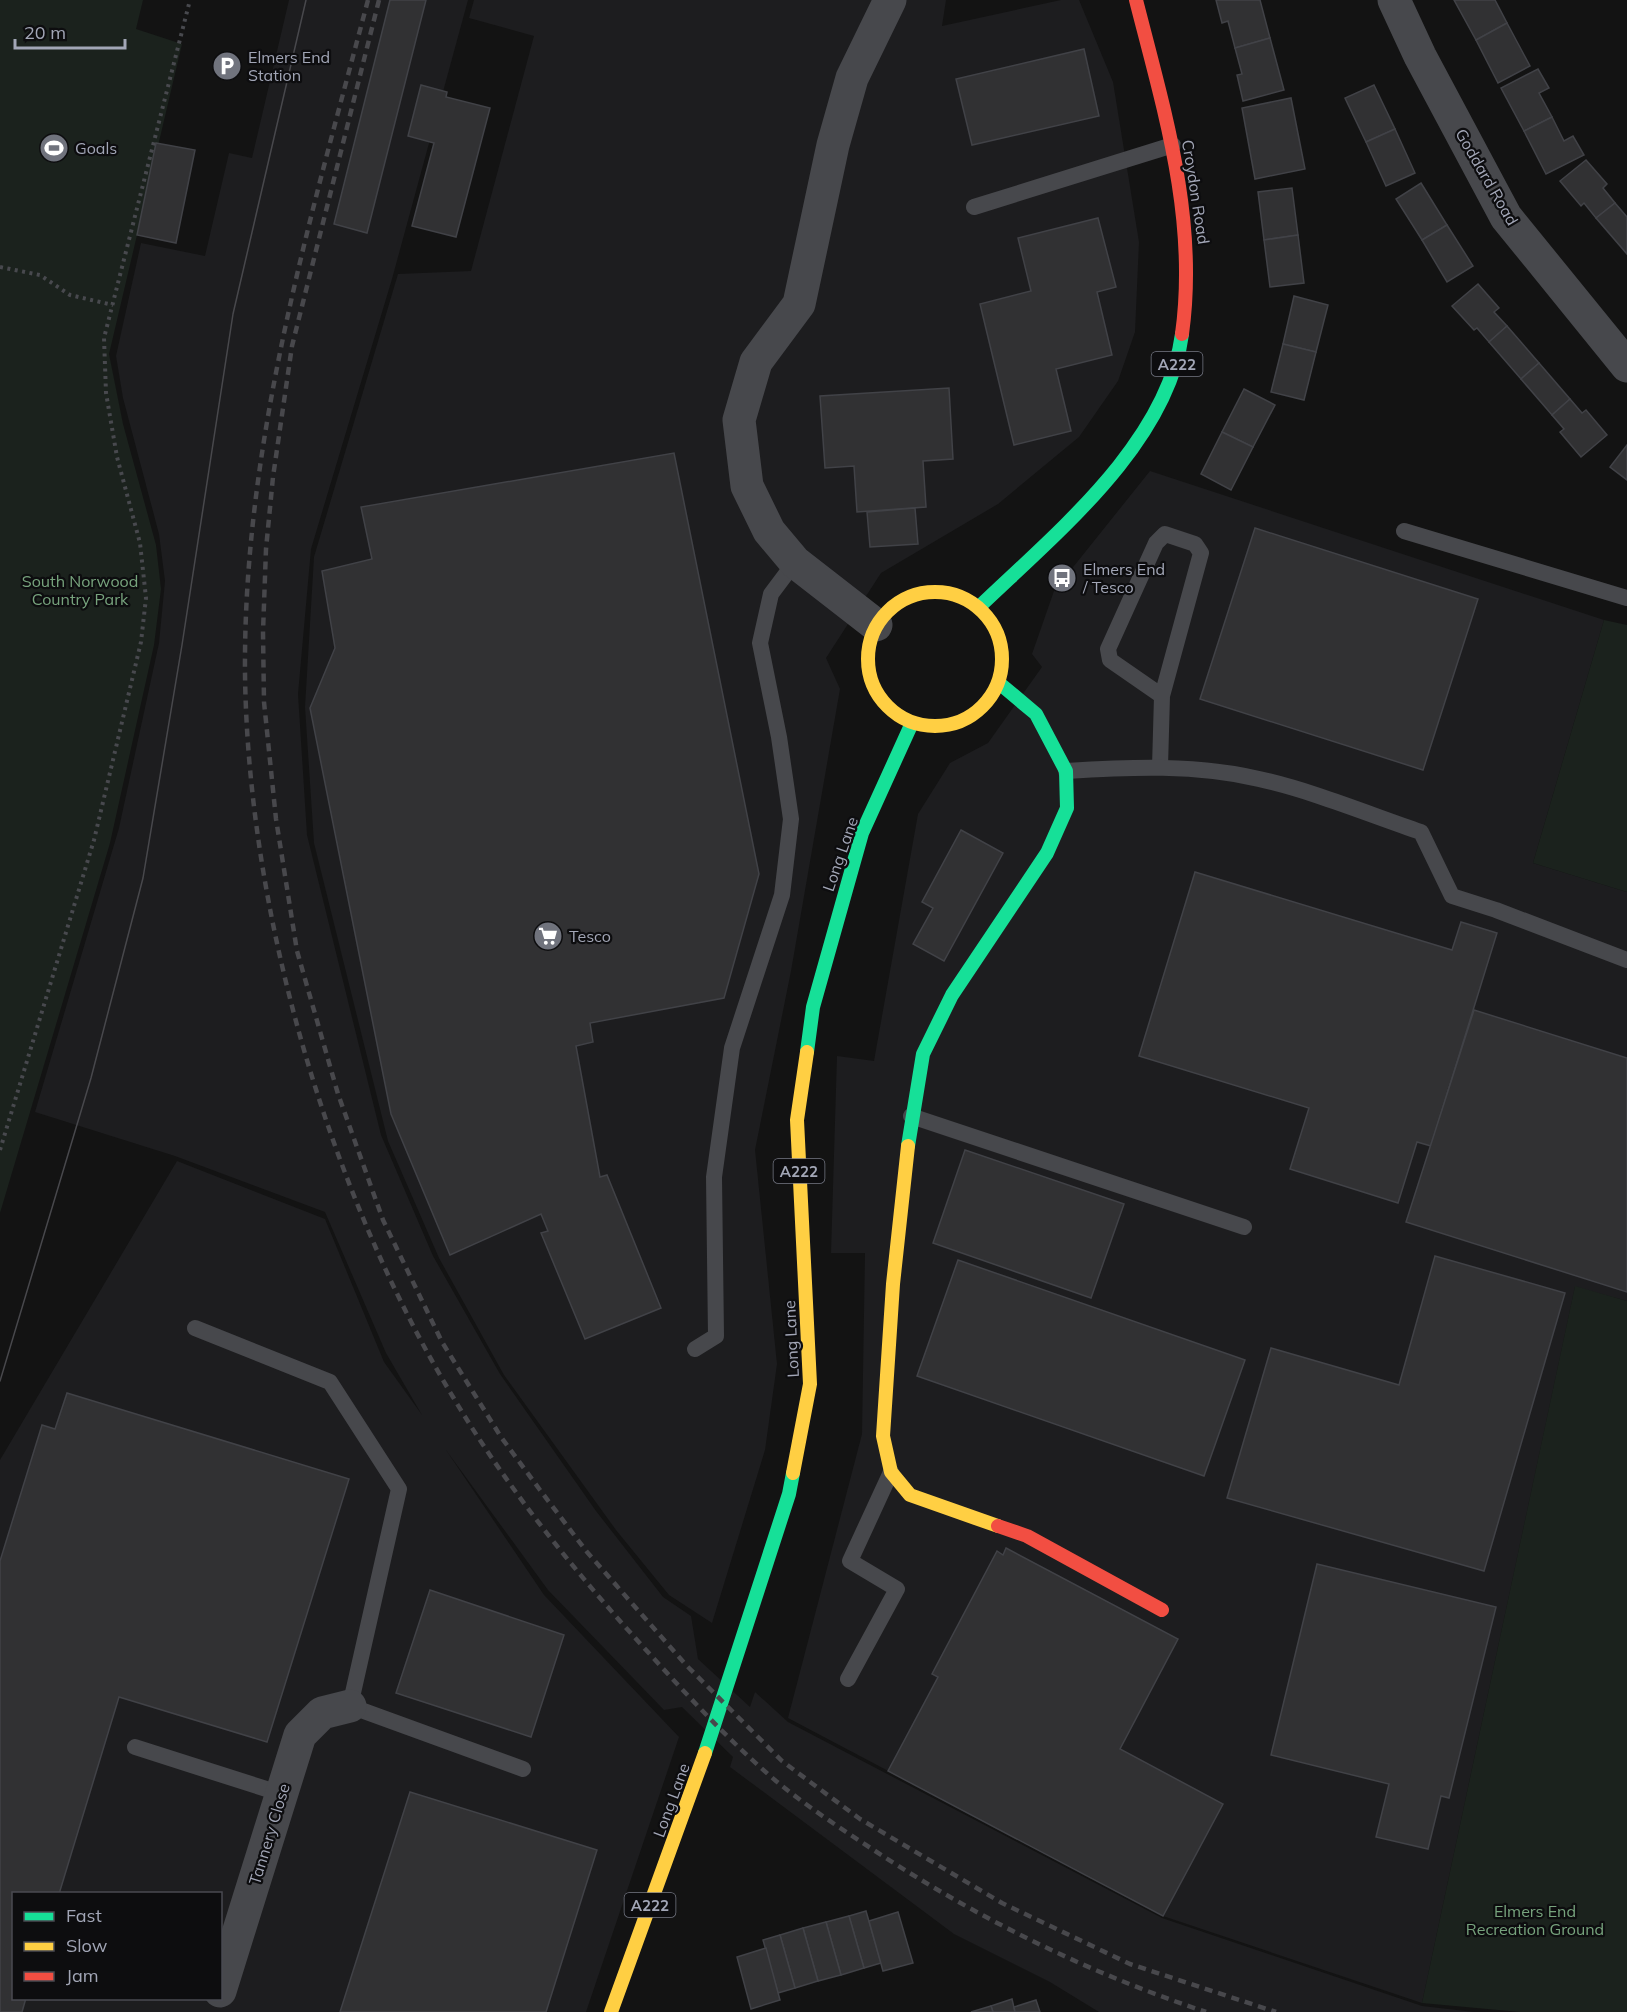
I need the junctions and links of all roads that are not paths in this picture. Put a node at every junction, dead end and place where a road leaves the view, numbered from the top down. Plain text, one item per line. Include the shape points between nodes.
1 (890, 0) edge
2 (1136, 0) edge
3 (1394, 0) edge
4 (1173, 145) junction
5 (974, 207) dead end
6 (1627, 366) edge
7 (1404, 531) dead end
8 (795, 562) junction
9 (1627, 598) edge
10 (979, 606) junction
11 (876, 625) junction
12 (999, 683) junction
13 (1162, 696) junction
14 (912, 723) junction
15 (1160, 767) junction
16 (1066, 771) junction
17 (1627, 960) edge
18 (911, 1116) junction
19 (1244, 1227) dead end
20 (195, 1328) dead end
21 (695, 1349) dead end
22 (891, 1472) junction
23 (1162, 1610) dead end
24 (848, 1679) dead end
25 (350, 1706) junction
26 (135, 1746) dead end
27 (523, 1769) dead end
28 (282, 1794) junction
29 (222, 1984) edge
30 (611, 2012) edge

1 - 8 street via 852,78 833,145 799,304 756,362 739,420 747,486 769,531
2 - 4 main road, Croydon Road / A222
3 - 6 street, Goddard Road via 1506,217
4 - 5 lane
4 - 10 main road, Croydon Road / A222 via 1190,255 1176,369 1142,433 1102,482
7 - 9 lane
8 - 11 street
8 - 21 lane via 771,594 760,643 791,819 782,895 732,1048 714,1177 716,1336
10 - 11 main road via 945,592 921,592 891,607
10 - 12 main road via 1001,640 1004,663
11 - 14 main road via 867,663 873,686 891,711
12 - 14 main road via 987,703 959,723 936,727
12 - 16 main road via 1036,714
13 - 13 lane via 1201,553 1195,544 1165,534 1156,543 1108,649 1110,660
13 - 15 lane
14 - 30 main road, Long Lane / A222 via 862,833 813,1006 797,1120 810,1384 789,1494 690,1799
15 - 16 lane
15 - 17 lane via 1259,779 1421,832 1452,896
16 - 18 main road via 1067,808 1047,853 952,995 923,1054
18 - 19 lane
18 - 22 main road via 893,1284 883,1436
20 - 25 lane via 330,1382 399,1489
22 - 23 main road via 910,1495 1026,1536
22 - 24 lane via 850,1561 897,1589
25 - 27 lane
25 - 28 street, Tannery Close via 322,1713 300,1735
26 - 28 lane
28 - 29 street, Tannery Close

